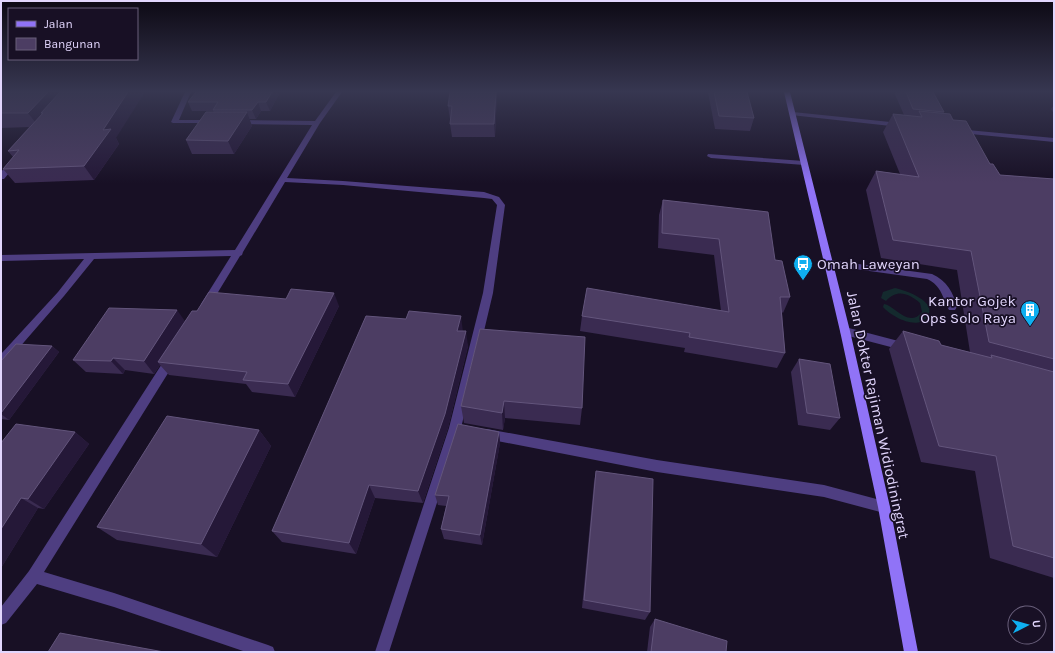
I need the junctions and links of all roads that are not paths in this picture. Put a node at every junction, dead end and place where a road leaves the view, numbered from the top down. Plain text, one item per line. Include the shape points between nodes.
1 (272, 122) edge
2 (794, 122) edge
3 (875, 122) edge
4 (317, 123) joint
5 (910, 126) edge
6 (956, 131) edge
7 (1054, 140) edge
8 (21, 154) edge
9 (711, 156) dead end
10 (804, 163) junction
11 (1, 176) edge
12 (282, 180) junction
13 (239, 253) junction
14 (92, 255) junction
15 (1, 258) edge
16 (829, 263) junction
17 (952, 307) dead end
18 (200, 313) edge
19 (845, 331) junction
20 (918, 351) edge
21 (175, 354) edge
22 (1, 361) edge
23 (479, 433) edge
24 (884, 508) junction
25 (34, 576) junction
26 (1, 618) edge
27 (268, 652) edge
28 (382, 652) edge
29 (911, 652) edge

1 - 4 street
2 - 10 main road, Jalan Dokter Rajiman Widiodiningrat
3 - 5 street
4 - 12 street
6 - 7 street
8 - 11 street
9 - 10 street
10 - 16 main road, Jalan Dokter Rajiman Widiodiningrat
12 - 13 street
12 - 28 street via 493,196 501,205 488,293 459,429
13 - 14 street
13 - 18 street
14 - 15 street
14 - 22 street
16 - 17 street via 929,276 944,286
16 - 19 main road, Jalan Dokter Rajiman Widiodiningrat
19 - 20 street
19 - 24 main road, Jalan Dokter Rajiman Widiodiningrat
21 - 25 street
23 - 24 street via 657,466 824,491
24 - 29 main road, Jalan Dokter Rajiman Widiodiningrat
25 - 26 street
25 - 27 street

